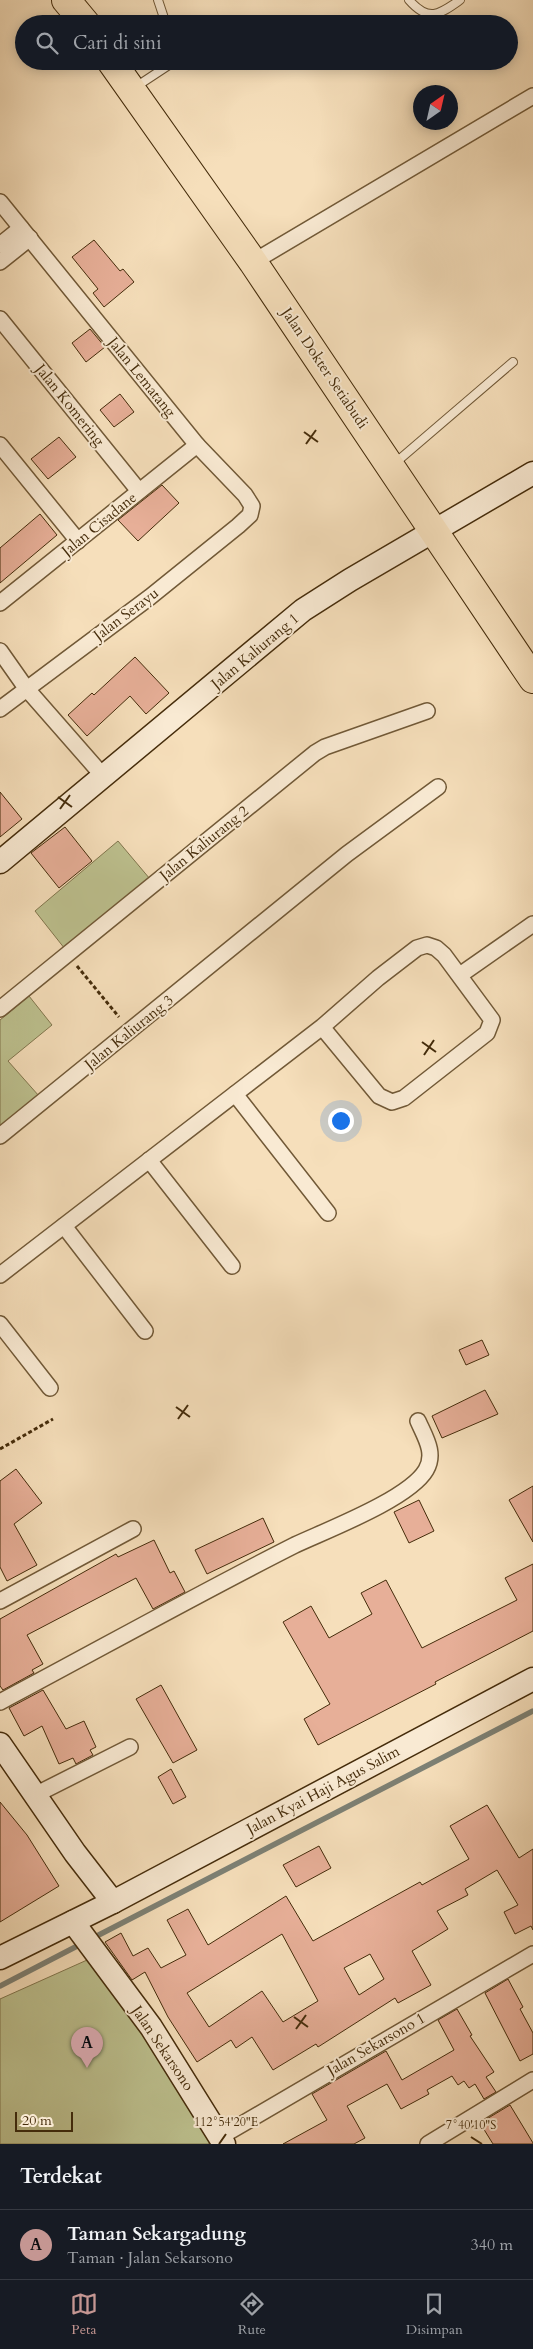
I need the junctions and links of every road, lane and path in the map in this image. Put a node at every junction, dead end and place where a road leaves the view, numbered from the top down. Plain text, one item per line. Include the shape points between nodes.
1 (66, 0) edge
2 (158, 0) edge
3 (409, 0) edge
4 (460, 0) edge
5 (78, 15) edge
6 (162, 15) edge
7 (117, 70) edge
8 (161, 70) edge
9 (130, 90) junction
10 (533, 96) edge
11 (0, 202) edge
12 (25, 233) junction
13 (0, 245) edge
14 (0, 262) edge
15 (253, 262) junction
16 (0, 320) edge
17 (513, 362) dead end
18 (0, 445) edge
19 (197, 445) junction
20 (391, 467) junction
21 (533, 473) edge
22 (139, 491) junction
23 (250, 515) joint
24 (435, 532) junction
25 (78, 541) junction
26 (0, 603) edge
27 (0, 652) edge
28 (533, 679) edge
29 (26, 688) junction
30 (0, 709) edge
31 (427, 711) dead end
32 (104, 777) junction
33 (438, 787) dead end
34 (0, 862) edge
35 (533, 924) edge
36 (68, 954) junction
37 (460, 975) junction
38 (0, 1009) edge
39 (322, 1027) junction
40 (130, 1031) junction
41 (235, 1094) junction
42 (0, 1136) edge
43 (149, 1160) junction
44 (328, 1213) dead end
45 (64, 1226) junction
46 (232, 1266) dead end
47 (0, 1275) edge
48 (0, 1324) edge
49 (145, 1331) dead end
50 (50, 1388) dead end
51 (53, 1418) dead end
52 (418, 1421) dead end
53 (0, 1449) edge
54 (133, 1529) dead end
55 (0, 1601) edge
56 (533, 1679) edge
57 (0, 1702) edge
58 (0, 1744) edge
59 (130, 1747) dead end
60 (35, 1796) junction
61 (113, 1902) junction
62 (75, 1925) junction
63 (533, 1954) edge
64 (0, 1958) edge
65 (533, 2080) edge
66 (222, 2140) edge
67 (428, 2144) edge

1 - 5 highway
2 - 6 lane
3 - 4 lane via 431,15 441,14
7 - 9 highway, Jalan Dokter Setiabudi
8 - 9 lane
9 - 15 highway, Jalan Dokter Setiabudi
10 - 15 street
11 - 12 street, Jalan Lematang
12 - 13 street
12 - 14 street
12 - 19 street, Jalan Lematang
15 - 20 highway, Jalan Dokter Setiabudi
16 - 22 street, Jalan Komering
17 - 20 lane
18 - 25 street
19 - 22 street, Jalan Cisadane
19 - 23 street, Jalan Lematang via 250,501
20 - 24 highway, Jalan Dokter Setiabudi
21 - 24 street, Jalan Kaliurang 1
22 - 25 street, Jalan Cisadane
23 - 29 street, Jalan Serayu via 150,597
24 - 28 highway, Jalan Dokter Setiabudi
24 - 32 street, Jalan Kaliurang 1 via 303,610
25 - 26 street, Jalan Cisadane
27 - 29 street
29 - 30 street, Jalan Serayu
29 - 32 street
31 - 36 street, Jalan Kaliurang 2 via 314,753
32 - 34 street, Jalan Kaliurang 1
33 - 40 street, Jalan Kaliurang 3 via 347,854
35 - 37 street
36 - 38 street, Jalan Kaliurang 2
36 - 40 path
37 - 39 street via 444,954 427,944 378,978
37 - 39 street via 488,1013 491,1027 404,1098 392,1102 380,1096
39 - 41 street
40 - 42 street, Jalan Kaliurang 3
41 - 43 street
41 - 44 street
43 - 45 street
43 - 46 street
45 - 47 street
45 - 49 street
48 - 50 street
51 - 53 path
52 - 57 street via 431,1450 430,1462 420,1477 399,1494
54 - 55 street
56 - 61 street, Jalan Kyai Haji Agus Salim
58 - 60 street
59 - 60 street
60 - 61 street
61 - 62 street, Jalan Kyai Haji Agus Salim
62 - 64 street, Jalan Kyai Haji Agus Salim
62 - 66 street, Jalan Sekarsono via 151,2027
63 - 66 street, Jalan Sekarsono 1
65 - 67 street

